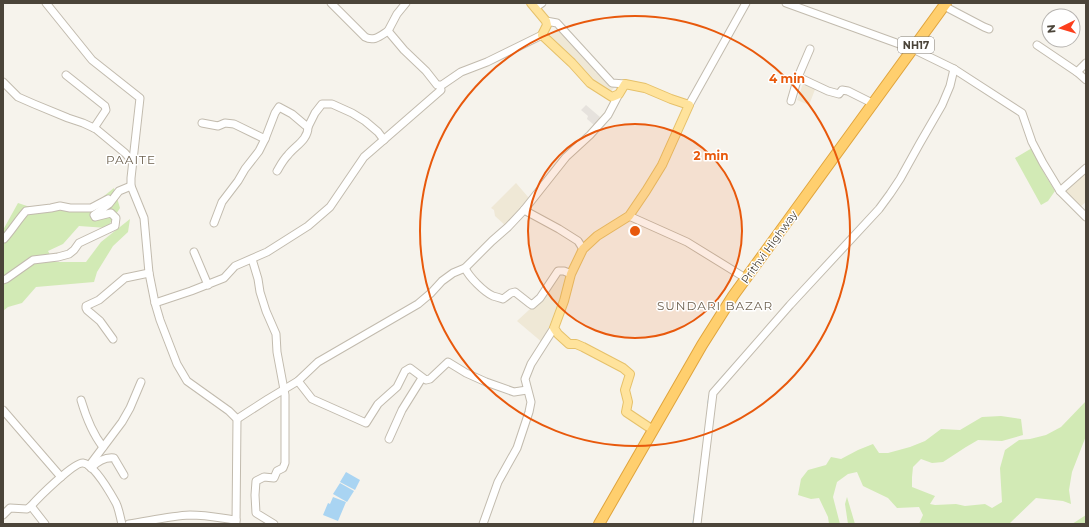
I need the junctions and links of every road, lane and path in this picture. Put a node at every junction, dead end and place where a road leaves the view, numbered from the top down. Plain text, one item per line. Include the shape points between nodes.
1 (46, 3) edge
2 (331, 3) edge
3 (406, 3) edge
4 (746, 3) edge
5 (786, 3) edge
6 (945, 4) edge
7 (536, 5) edge
8 (546, 21) junction
9 (989, 29) dead end
10 (388, 31) junction
11 (542, 35) junction
12 (1038, 45) dead end
13 (810, 49) dead end
14 (914, 49) junction
15 (1086, 62) edge
16 (954, 69) junction
17 (1077, 72) junction
18 (66, 76) dead end
19 (798, 77) junction
20 (1086, 80) edge
21 (3, 82) edge
22 (625, 84) junction
23 (440, 86) junction
24 (620, 94) junction
25 (791, 101) dead end
26 (874, 104) junction
27 (689, 105) junction
28 (202, 123) dead end
29 (308, 127) junction
30 (94, 128) junction
31 (265, 139) junction
32 (384, 140) junction
33 (133, 162) junction
34 (1086, 168) edge
35 (277, 171) dead end
36 (132, 186) junction
37 (1060, 191) junction
38 (114, 196) junction
39 (524, 210) junction
40 (629, 216) junction
41 (1086, 217) edge
42 (214, 223) dead end
43 (3, 239) edge
44 (583, 249) junction
45 (194, 252) dead end
46 (252, 259) junction
47 (465, 268) junction
48 (149, 273) junction
49 (571, 274) junction
50 (747, 279) junction
51 (3, 280) edge
52 (208, 285) junction
53 (155, 303) junction
54 (554, 328) junction
55 (113, 339) dead end
56 (422, 378) junction
57 (298, 381) junction
58 (142, 382) dead end
59 (284, 390) junction
60 (527, 390) junction
61 (81, 400) dead end
62 (3, 410) edge
63 (237, 419) junction
64 (653, 430) junction
65 (389, 440) dead end
66 (103, 447) junction
67 (90, 467) junction
68 (124, 475) dead end
69 (61, 477) junction
70 (31, 506) junction
71 (3, 515) edge
72 (236, 522) edge
73 (45, 524) edge
74 (122, 524) edge
75 (129, 524) edge
76 (274, 524) edge
77 (483, 524) edge
78 (599, 524) edge
79 (698, 524) edge

1 - 33 street via 92,60 140,98
2 - 10 street via 369,40
3 - 10 street
4 - 27 street
5 - 14 street
6 - 9 street
6 - 14 highway, Prithvi Highway / NH17
7 - 8 main road
8 - 11 main road via 547,25
8 - 22 street via 557,23 612,83
10 - 23 street
11 - 23 street via 461,72
11 - 24 main road via 590,83 612,97
12 - 17 street
13 - 19 street
14 - 16 street
14 - 26 highway, Prithvi Highway / NH17
15 - 17 street
16 - 37 street via 1022,113 1032,142
16 - 79 street via 942,104 890,194 713,393
17 - 20 street
18 - 30 street via 105,106 106,110
19 - 25 street
19 - 26 street via 828,91 839,94 842,90 848,91
21 - 30 street via 18,96
22 - 24 main road
22 - 27 main road via 645,88
23 - 32 street via 441,90
24 - 39 street via 608,115 566,158
26 - 50 highway, Prithvi Highway / NH17
27 - 40 main road via 662,165
28 - 31 street via 218,126 225,123 234,124
29 - 31 street via 279,107
29 - 32 street via 322,104 332,104 365,121
29 - 35 street via 305,138 287,155
30 - 33 street
31 - 42 street via 222,202
32 - 46 street via 364,157 330,207 308,226
33 - 36 street
34 - 37 street
36 - 38 street
36 - 48 street via 144,218
37 - 41 street
38 - 43 street via 91,208 60,206 26,211
38 - 51 street via 109,204 94,215 95,217 111,213 116,218 115,226 79,243 69,254 33,260
39 - 44 street via 578,241
39 - 47 street
40 - 44 main road via 597,236
40 - 50 street via 686,242
44 - 49 main road
45 - 52 street
46 - 52 street via 235,266 224,278
46 - 59 street via 266,311 276,334
47 - 49 street via 471,277 492,295 503,299 515,292 532,305 540,298 558,271
47 - 57 street via 442,281 418,304 318,362
48 - 53 street
48 - 55 street via 125,278 100,300 86,306
49 - 54 main road
50 - 64 highway, Prithvi Highway / NH17 via 702,345
52 - 53 street
53 - 63 street via 177,364 187,381
54 - 60 street via 531,364 525,379
54 - 64 main road via 570,344 576,344 630,374 625,390 628,402 626,412
56 - 57 street via 410,368 405,371 397,387 378,404 366,423 312,399
56 - 60 street via 430,379 448,362 466,373 514,392
56 - 65 street via 402,410
57 - 59 street
58 - 66 street via 122,422
59 - 63 street
59 - 76 street via 285,463 274,478 264,477 256,481 256,513
60 - 77 street via 531,402 529,412 517,448 498,482
61 - 66 street via 90,427
62 - 69 street
63 - 72 street
64 - 78 highway, Prithvi Highway / NH17
66 - 67 street
67 - 68 street via 110,457 114,458
67 - 69 street via 81,463
67 - 74 street via 101,477 117,504
69 - 70 street
70 - 71 street via 27,509 10,508
70 - 73 street
72 - 75 street via 214,516 191,515

